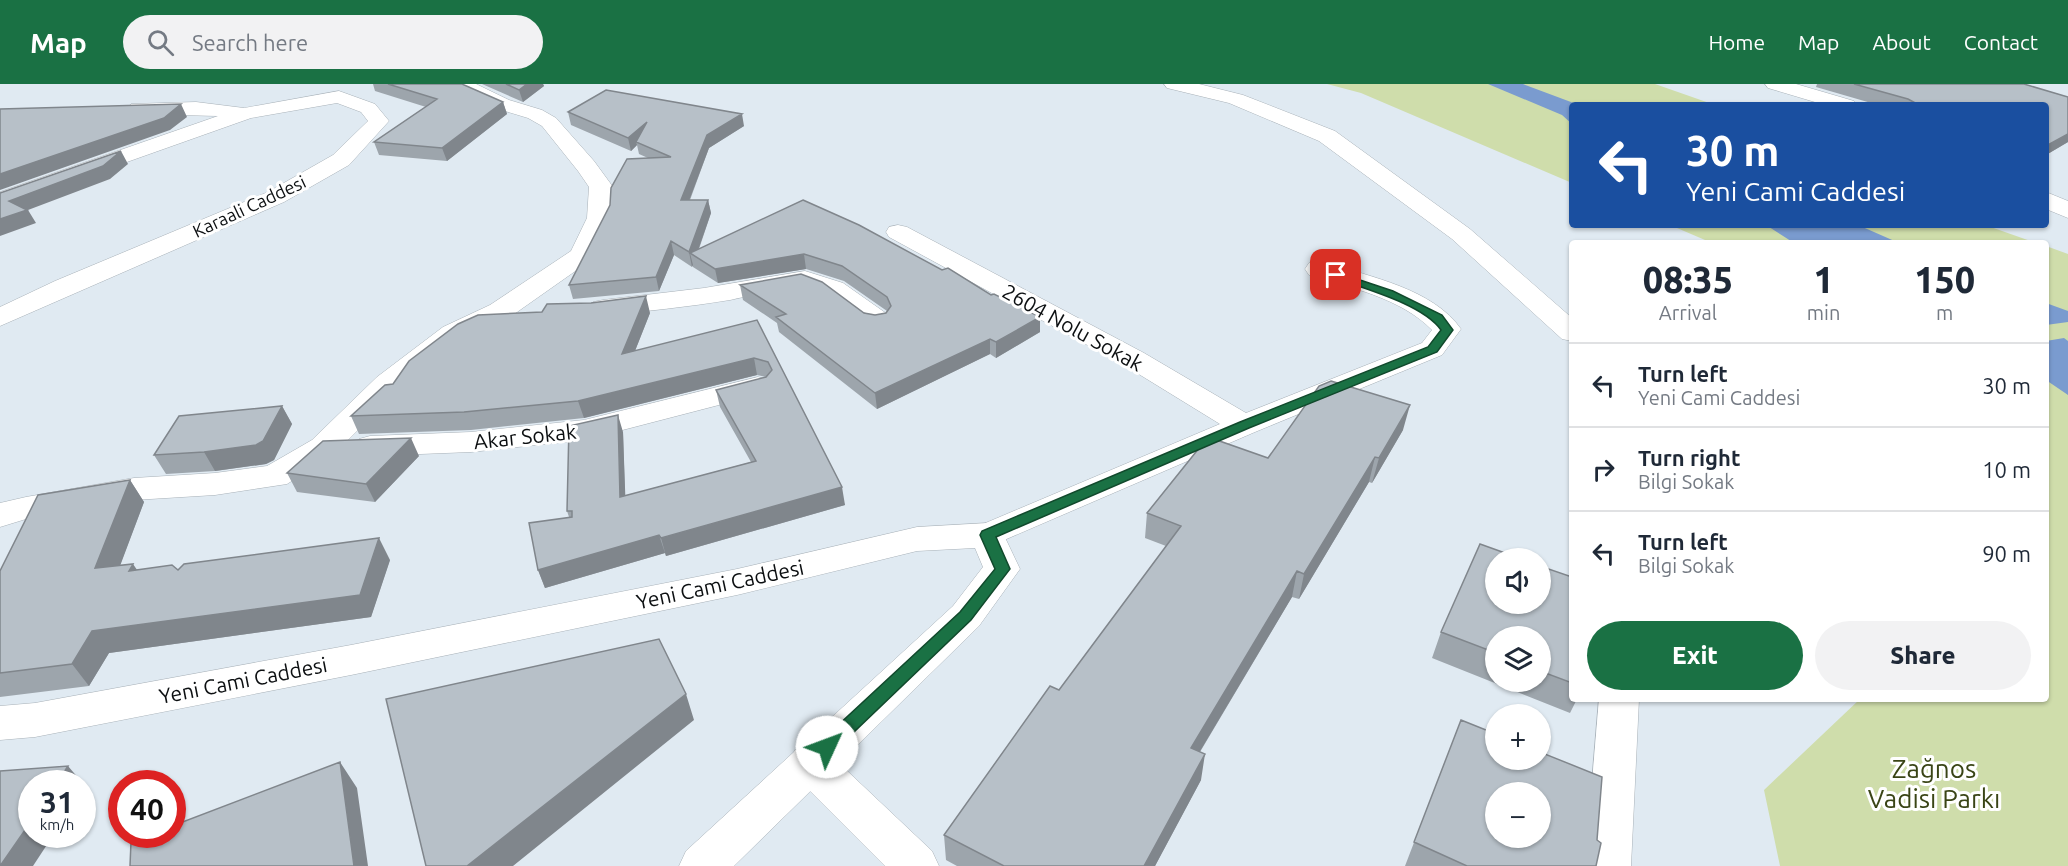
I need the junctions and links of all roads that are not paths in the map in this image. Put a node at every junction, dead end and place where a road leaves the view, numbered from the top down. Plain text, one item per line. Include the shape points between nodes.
1 (314, 84) edge
2 (460, 84) edge
3 (1174, 84) edge
4 (1774, 84) edge
5 (345, 89) edge
6 (1837, 102) edge
7 (117, 109) edge
8 (247, 113) junction
9 (0, 200) edge
10 (2049, 201) edge
11 (2068, 211) edge
12 (898, 232) dead end
13 (1318, 269) dead end
14 (583, 309) edge
15 (547, 310) edge
16 (500, 311) junction
17 (0, 318) edge
18 (877, 320) edge
19 (1569, 330) edge
20 (758, 386) edge
21 (1245, 425) junction
22 (323, 447) junction
23 (0, 515) edge
24 (988, 535) junction
25 (1619, 702) edge
26 (0, 723) edge
27 (810, 763) junction
28 (702, 866) edge
29 (916, 866) edge
30 (1608, 866) edge

1 - 5 street
2 - 16 street via 549,122 601,187 599,218 582,255
3 - 19 street via 1236,99 1327,136 1461,234
4 - 6 street
5 - 8 street
5 - 17 street, Karaali Caddesi via 379,122 341,160 276,197 63,287
7 - 8 street via 196,108
8 - 9 street
10 - 11 street
12 - 21 street, 2604 Nolu Sokak via 1134,359
13 - 21 street, Yeni Cami Caddesi via 1389,293 1438,317 1447,330 1432,350
14 - 18 street via 704,296 805,279 834,289
15 - 16 street
16 - 22 street via 453,333 388,383
20 - 22 street, Akar Sokak via 584,430 471,442
21 - 24 street, Yeni Cami Caddesi
22 - 23 street via 275,476 134,489
24 - 26 street, Yeni Cami Caddesi via 917,539 737,582 363,658 35,720
24 - 27 street via 1002,569 966,616
25 - 30 street
27 - 28 street
27 - 29 street

